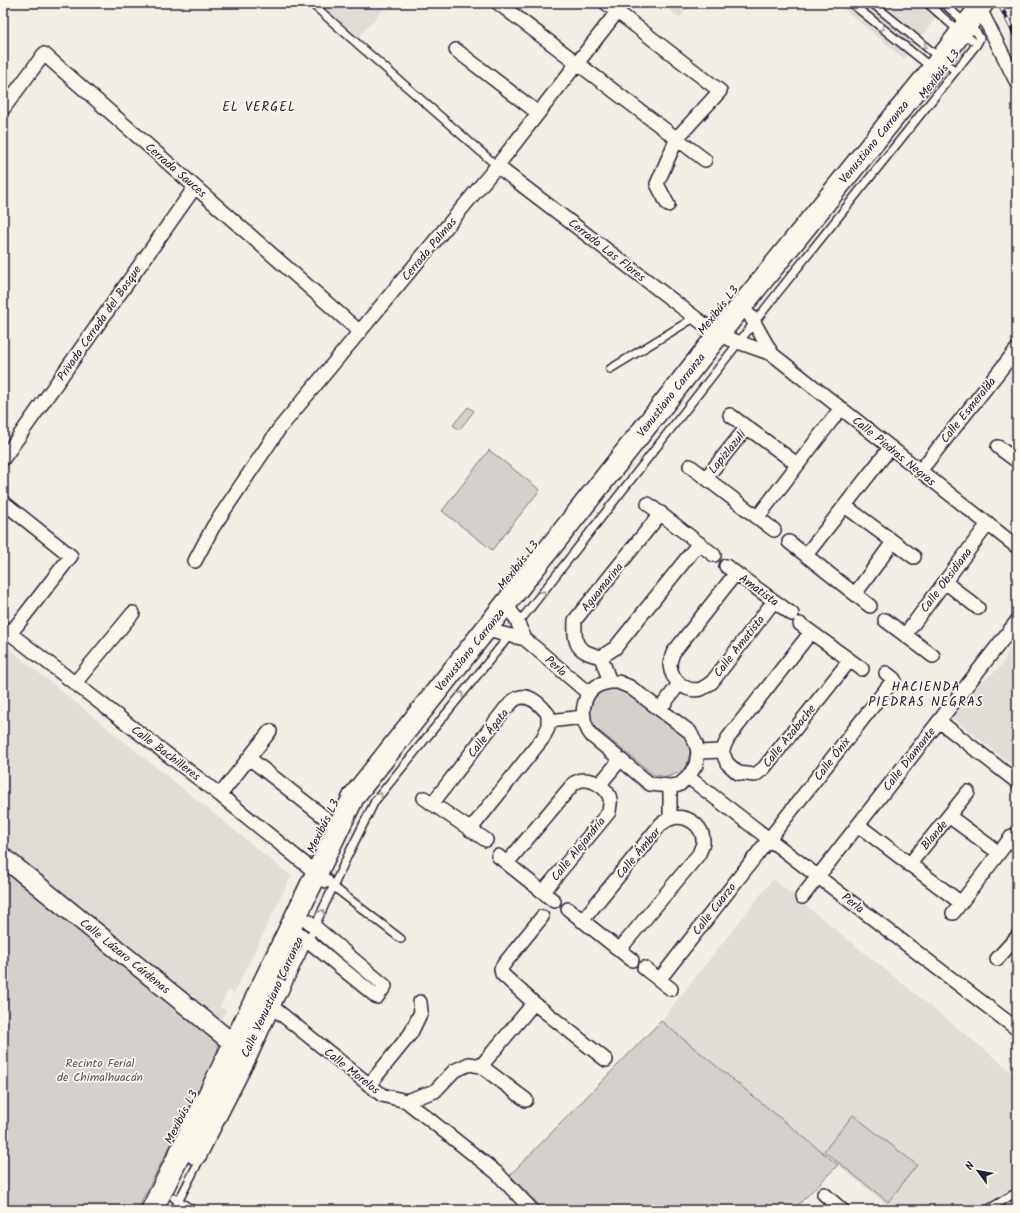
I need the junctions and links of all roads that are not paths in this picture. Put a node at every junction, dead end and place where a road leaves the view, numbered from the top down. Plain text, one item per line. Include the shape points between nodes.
1 (311, 3) edge
2 (498, 3) edge
3 (606, 3) edge
4 (851, 3) edge
5 (872, 3) edge
6 (927, 3) edge
7 (943, 3) edge
8 (617, 12) junction
9 (980, 19) edge
10 (456, 50) dead end
11 (577, 63) junction
12 (946, 64) junction
13 (1017, 83) edge
14 (3, 110) edge
15 (538, 113) junction
16 (677, 138) junction
17 (705, 160) dead end
18 (497, 166) junction
19 (195, 187) junction
20 (668, 205) dead end
21 (748, 315) junction
22 (694, 318) junction
23 (360, 332) junction
24 (725, 338) junction
25 (1017, 349) edge
26 (772, 354) junction
27 (610, 368) dead end
28 (841, 408) junction
29 (730, 415) dead end
30 (746, 428) junction
31 (998, 447) dead end
32 (890, 448) junction
33 (1016, 458) edge
34 (3, 459) edge
35 (797, 464) junction
36 (690, 466) dead end
37 (920, 471) junction
38 (706, 478) junction
39 (3, 502) edge
40 (648, 504) dead end
41 (845, 506) junction
42 (661, 513) junction
43 (757, 518) junction
44 (988, 524) junction
45 (774, 530) dead end
46 (789, 542) dead end
47 (893, 542) junction
48 (699, 543) junction
49 (1017, 547) edge
50 (714, 555) dead end
51 (806, 555) junction
52 (914, 557) dead end
53 (195, 561) dead end
54 (945, 582) junction
55 (854, 594) junction
56 (774, 601) junction
57 (870, 606) dead end
58 (978, 608) dead end
59 (133, 613) dead end
60 (885, 620) dead end
61 (1017, 621) edge
62 (506, 624) junction
63 (6, 631) edge
64 (811, 632) junction
65 (905, 635) junction
66 (933, 656) dead end
67 (601, 657) junction
68 (850, 660) junction
69 (862, 668) dead end
70 (890, 676) dead end
71 (610, 682) junction
72 (75, 683) junction
73 (679, 684) junction
74 (588, 693) junction
75 (660, 709) junction
76 (584, 717) junction
77 (549, 721) junction
78 (939, 721) junction
79 (270, 731) dead end
80 (698, 752) junction
81 (722, 752) junction
82 (248, 758) junction
83 (620, 760) junction
84 (688, 777) junction
85 (1017, 782) edge
86 (368, 784) junction
87 (600, 785) junction
88 (670, 786) junction
89 (968, 792) dead end
90 (220, 795) junction
91 (950, 816) junction
92 (670, 819) junction
93 (858, 825) junction
94 (337, 827) junction
95 (470, 830) junction
96 (1012, 836) dead end
97 (770, 839) junction
98 (486, 840) dead end
99 (999, 853) junction
100 (3, 857) edge
101 (909, 864) junction
102 (818, 876) junction
103 (322, 878) junction
104 (543, 892) junction
105 (802, 897) dead end
106 (554, 900) dead end
107 (568, 910) dead end
108 (542, 917) dead end
109 (582, 920) junction
110 (308, 931) junction
111 (401, 939) dead end
112 (331, 941) junction
113 (1016, 941) edge
114 (619, 950) junction
115 (322, 952) junction
116 (997, 959) dead end
117 (632, 960) dead end
118 (644, 968) dead end
119 (659, 980) junction
120 (671, 989) dead end
121 (420, 1002) dead end
122 (267, 1003) junction
123 (534, 1003) junction
124 (1017, 1029) edge
125 (237, 1046) junction
126 (606, 1060) dead end
127 (481, 1066) junction
128 (369, 1084) junction
129 (526, 1100) dead end
130 (406, 1101) junction
131 (1017, 1192) edge
132 (824, 1194) dead end
133 (173, 1205) edge
134 (527, 1208) edge
135 (146, 1210) edge
136 (152, 1210) edge
137 (193, 1210) edge
138 (842, 1210) edge
139 (987, 1210) edge

1 - 18 lane
2 - 11 street
3 - 8 street
4 -> 24 lane, Mexibús L3 via 927,64 927,70 800,224
5 -> 12 lane
6 - 9 lane
7 - 9 lane
8 - 11 street, Cerrada Palmas
8 - 16 street via 720,91
9 - 12 main road, Venustiano Carranza
9 - 13 street
9 - 21 lane, Mexibús L3 via 980,38 977,44
10 - 15 street
11 - 15 street, Cerrada Palmas
11 - 16 street
12 - 21 main road, Venustiano Carranza
14 - 19 street, Cerrada Sauces via 44,54
15 - 18 street, Cerrada Palmas
16 - 17 street
16 - 20 street via 657,184
18 - 22 street, Cerrada Las Flores
18 - 23 street, Cerrada Palmas
19 - 23 street, Cerrada Sauces
19 - 34 street, Privada Cerrada del Bosque
21 - 24 main road, Venustiano Carranza
21 - 26 street, Calle Piedras Negras
22 - 24 street, Cerrada Las Flores
22 - 27 lane
23 - 53 street, Cerrada Palmas via 279,429 214,527
24 - 26 street, Calle Piedras Negras
24 - 62 main road, Venustiano Carranza
24 - 94 lane, Mexibús L3 via 503,601 364,775 353,790
25 - 37 street, Calle Esmeralda
26 - 28 street, Calle Piedras Negras
28 - 32 street, Calle Piedras Negras
28 - 35 street
29 - 30 street
30 - 35 street, Lapizlazuli
30 - 38 street, Lapizlazuli
31 - 33 street
32 - 37 street, Calle Piedras Negras
32 - 41 street
35 - 43 street
36 - 38 street
37 - 44 street, Calle Piedras Negras
38 - 43 street, Lapizlazuli
39 - 63 street via 71,556
40 - 42 street
41 - 47 street
41 - 51 street
42 - 48 street
42 - 67 street, Aguamarina via 575,620 575,641 583,651
43 - 45 street, Lapizlazuli
44 - 49 street, Calle Piedras Negras
44 - 54 street, Calle Obsidiana
46 - 51 street
47 - 52 street
47 - 55 street
48 - 50 street
48 - 67 street via 615,648
51 - 55 street
54 - 58 street
54 - 65 street, Calle Obsidiana
55 - 57 street
56 - 64 street, Amatista
56 - 73 street, Calle Amatista via 712,682 692,690
56 - 73 street, Amatista via 731,569 673,653 670,665
59 - 72 street
60 - 65 street
61 - 78 street, Calle Diamante
62 - 74 street, Perla
62 - 86 main road, Venustiano Carranza
103 -> 62 lane, Mexibús L3 via 375,801
63 - 72 street, Calle Bachilleres
64 - 68 street, Amatista
64 - 81 street via 728,738
65 - 66 street
67 - 71 street
68 - 69 street, Amatista
68 - 81 street, Calle Azabache via 764,768 755,775 738,773 727,763
70 - 97 street, Calle Ónix
71 - 74 street via 597,686
71 - 75 street via 630,687
72 - 90 street, Calle Bachilleres
73 - 75 street
74 - 76 street
75 - 80 street via 690,732
76 - 77 street
76 - 83 street via 586,728 592,736
77 - 95 street via 543,738
77 - 95 street, Calle Ágata via 548,714 541,704 533,699 524,697 515,700 428,801
78 - 85 street
78 - 93 street, Calle Diamante
79 - 82 street
80 - 81 street
80 - 84 street via 696,765
82 - 90 street
82 - 94 street
83 - 87 street
83 - 88 street via 650,784
84 - 88 street via 679,784
84 - 97 street, Perla
86 - 94 main road, Calle Venustiano Carranza via 354,796
86 - 103 main road, Calle Venustiano Carranza via 365,801
87 - 104 street, Calle Alejandría via 607,791 610,799 609,812
87 - 104 street via 590,780 574,783 503,860
88 - 92 street
89 - 91 street
90 - 103 street, Calle Bachilleres
91 - 99 street, Blande
91 - 101 street, Blande
92 - 109 street, Calle Ámbar via 662,824
92 - 114 street, Calle Ámbar via 686,818 696,824 702,833 703,843 699,854
93 - 101 street
93 - 102 street, Calle Diamante
94 - 103 main road, Calle Venustiano Carranza
95 - 98 street
96 - 99 street
97 - 102 street, Perla
97 - 119 street, Calle Cuarzo
99 - 101 street via 957,908
100 - 125 street, Calle Lázaro Cárdenas
102 - 105 street, Calle Diamante
102 - 124 street, Perla
110 -> 103 main road, Calle Venustiano Carranza
103 - 111 lane
103 - 122 main road, Calle Venustiano Carranza
103 - 125 lane, Mexibús L3
104 - 106 street
107 - 109 street
108 - 123 street via 502,969 502,974
109 - 114 street
110 - 112 street
110 - 115 street
110 - 122 main road, Calle Venustiano Carranza
112 - 115 street
112 - 115 street via 386,986 377,997
113 - 116 street
114 - 117 street
118 - 119 street
119 - 120 street
121 - 128 street via 421,1012 411,1034
122 - 125 main road, Calle Venustiano Carranza
122 - 128 street, Calle Morelos
122 - 133 lane
123 - 126 street
123 - 127 street
125 - 133 main road, Calle Venustiano Carranza
125 - 135 lane, Mexibús L3
125 - 136 main road, Calle Venustiano Carranza
127 - 129 street
127 - 130 street via 469,1064 454,1070 434,1092
128 - 130 street, Calle Morelos via 382,1095
130 - 134 street, Calle Morelos via 497,1173
131 - 139 lane
132 - 138 street
133 - 137 lane

